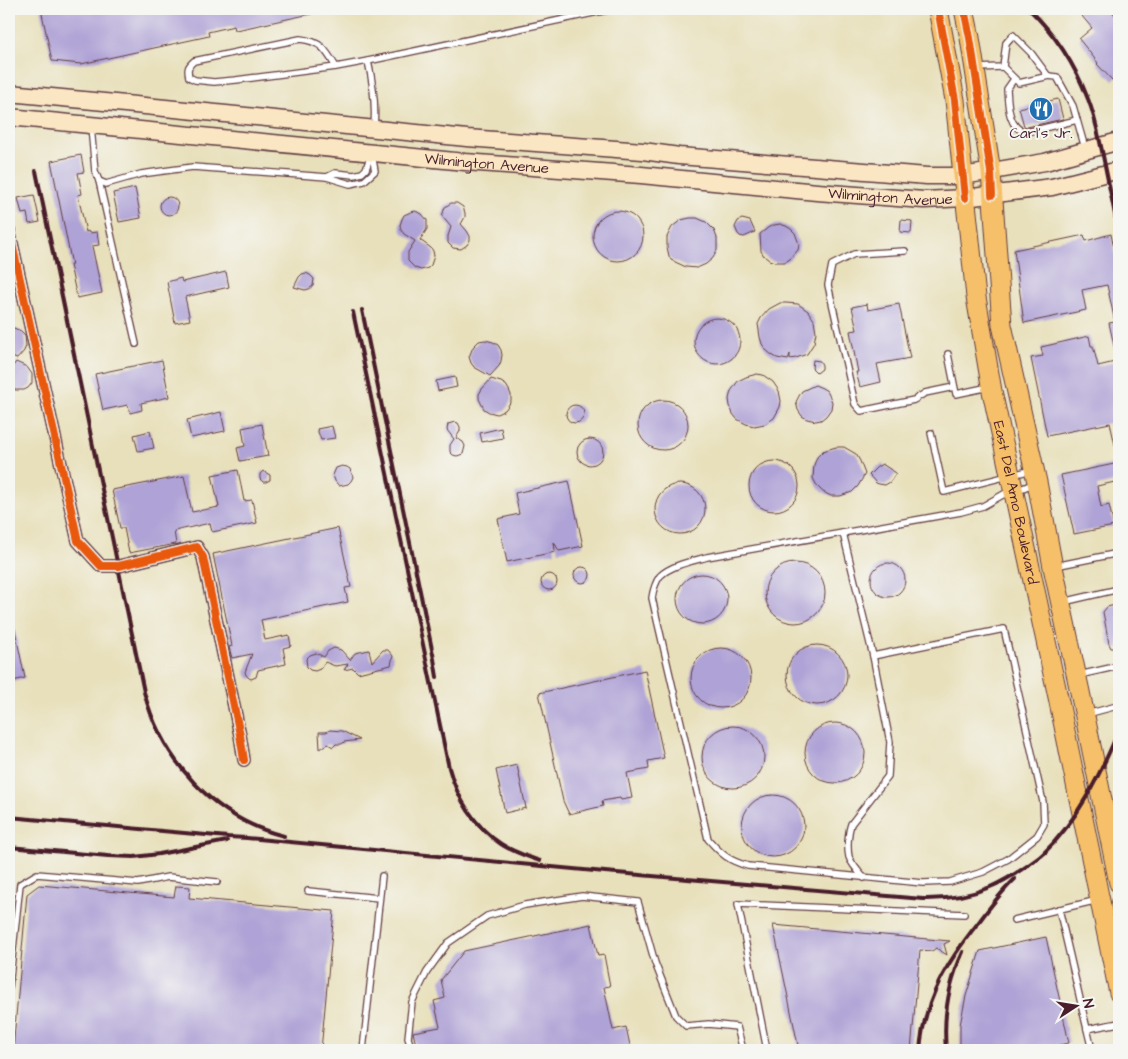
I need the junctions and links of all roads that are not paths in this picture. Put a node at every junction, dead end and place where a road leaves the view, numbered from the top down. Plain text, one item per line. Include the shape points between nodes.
1 (612, 9) edge
2 (938, 9) edge
3 (964, 9) edge
4 (368, 61) junction
5 (336, 67) junction
6 (1003, 67) junction
7 (975, 68) junction
8 (1049, 76) junction
9 (1014, 79) junction
10 (9, 93) edge
11 (9, 118) edge
12 (1077, 120) junction
13 (91, 125) junction
14 (374, 128) junction
15 (1119, 141) edge
16 (1086, 150) junction
17 (371, 152) junction
18 (1119, 170) edge
19 (991, 172) junction
20 (963, 176) junction
21 (99, 181) junction
22 (992, 195) junction
23 (965, 198) junction
24 (9, 230) edge
25 (905, 251) dead end
26 (136, 344) dead end
27 (948, 354) dead end
28 (954, 387) junction
29 (991, 387) junction
30 (930, 432) dead end
31 (1035, 476) junction
32 (1011, 482) junction
33 (843, 533) junction
34 (1119, 553) edge
35 (1053, 567) junction
36 (1119, 588) edge
37 (1061, 603) junction
38 (873, 656) junction
39 (1119, 666) edge
40 (1077, 675) junction
41 (1117, 706) dead end
42 (1085, 714) junction
43 (244, 760) dead end
44 (1116, 855) edge
45 (382, 876) dead end
46 (864, 878) junction
47 (217, 882) dead end
48 (1119, 883) edge
49 (308, 891) dead end
50 (380, 898) junction
51 (1100, 899) junction
52 (1059, 909) junction
53 (964, 914) dead end
54 (1014, 920) dead end
55 (9, 987) edge
56 (1119, 990) edge
57 (1119, 1023) edge
58 (1087, 1029) junction
59 (363, 1050) edge
60 (412, 1050) edge
61 (743, 1050) edge
62 (767, 1050) edge
63 (1092, 1050) edge

1 - 4 lane
2 - 20 main road, East Del Amo Boulevard via 955,100
3 - 7 main road, East Del Amo Boulevard
4 - 5 lane
4 - 14 lane via 375,110
5 - 5 lane via 214,82 195,80 187,71 194,61 300,39 317,43 325,49
6 - 7 lane
6 - 8 lane via 1006,43 1013,35
6 - 9 lane
7 - 19 main road, East Del Amo Boulevard
8 - 9 lane via 1019,83
8 - 12 lane via 1057,77
9 - 12 lane via 1007,89 1008,109 1013,124 1021,132
10 - 14 main road, Wilmington Avenue
11 - 13 main road, Wilmington Avenue
12 - 16 lane
13 - 17 main road, Wilmington Avenue
13 - 21 lane via 95,171
14 - 17 main road
14 - 20 main road, Wilmington Avenue via 819,168
15 - 16 main road, Wilmington Avenue
16 - 19 main road, Wilmington Avenue
17 - 21 lane via 375,171 364,181 350,184 327,176 194,167 141,174 106,184
17 - 23 main road, Wilmington Avenue via 817,192 924,200
18 - 22 main road, Wilmington Avenue via 1052,187
19 - 20 main road, Wilmington Avenue
19 - 22 main road, East Del Amo Boulevard
20 - 23 main road, East Del Amo Boulevard
21 - 26 lane
22 - 23 main road, Wilmington Avenue
22 - 31 main road, East Del Amo Boulevard via 1002,325
23 - 29 main road, East Del Amo Boulevard via 976,297
24 - 43 street via 78,541 101,566 119,566 197,547 203,557
25 - 28 lane via 854,254 832,265 828,284 855,404 861,411 914,400 925,393
27 - 28 lane
28 - 29 lane via 956,394
29 - 32 main road, East Del Amo Boulevard
30 - 32 lane via 944,492
31 - 32 lane
31 - 32 lane via 1023,488
31 - 35 main road, East Del Amo Boulevard
32 - 33 lane via 983,506
32 - 51 main road, East Del Amo Boulevard
33 - 38 lane
33 - 46 lane via 685,563 660,577 652,598 708,839 736,863
34 - 35 lane
35 - 37 main road, East Del Amo Boulevard
36 - 37 lane
37 - 40 main road, East Del Amo Boulevard
38 - 46 lane via 890,751 888,776 850,824 850,858
38 - 46 lane via 1004,629 1044,824 1037,836 1008,859 983,872 950,882
39 - 40 lane
40 - 42 main road, East Del Amo Boulevard
41 - 42 lane
42 - 44 main road, East Del Amo Boulevard
44 - 48 main road, East Del Amo Boulevard
45 - 50 lane
47 - 55 lane via 168,877 138,883 37,874 20,884
49 - 50 lane
50 - 59 lane
51 - 52 lane
51 - 56 main road, East Del Amo Boulevard
52 - 54 lane
52 - 58 lane
53 - 62 lane via 738,904
57 - 58 lane
58 - 63 lane
60 - 61 lane via 408,1038 412,1002 427,972 448,942 487,916 525,905 582,896 638,902 655,963 676,1016 686,1026 737,1027

